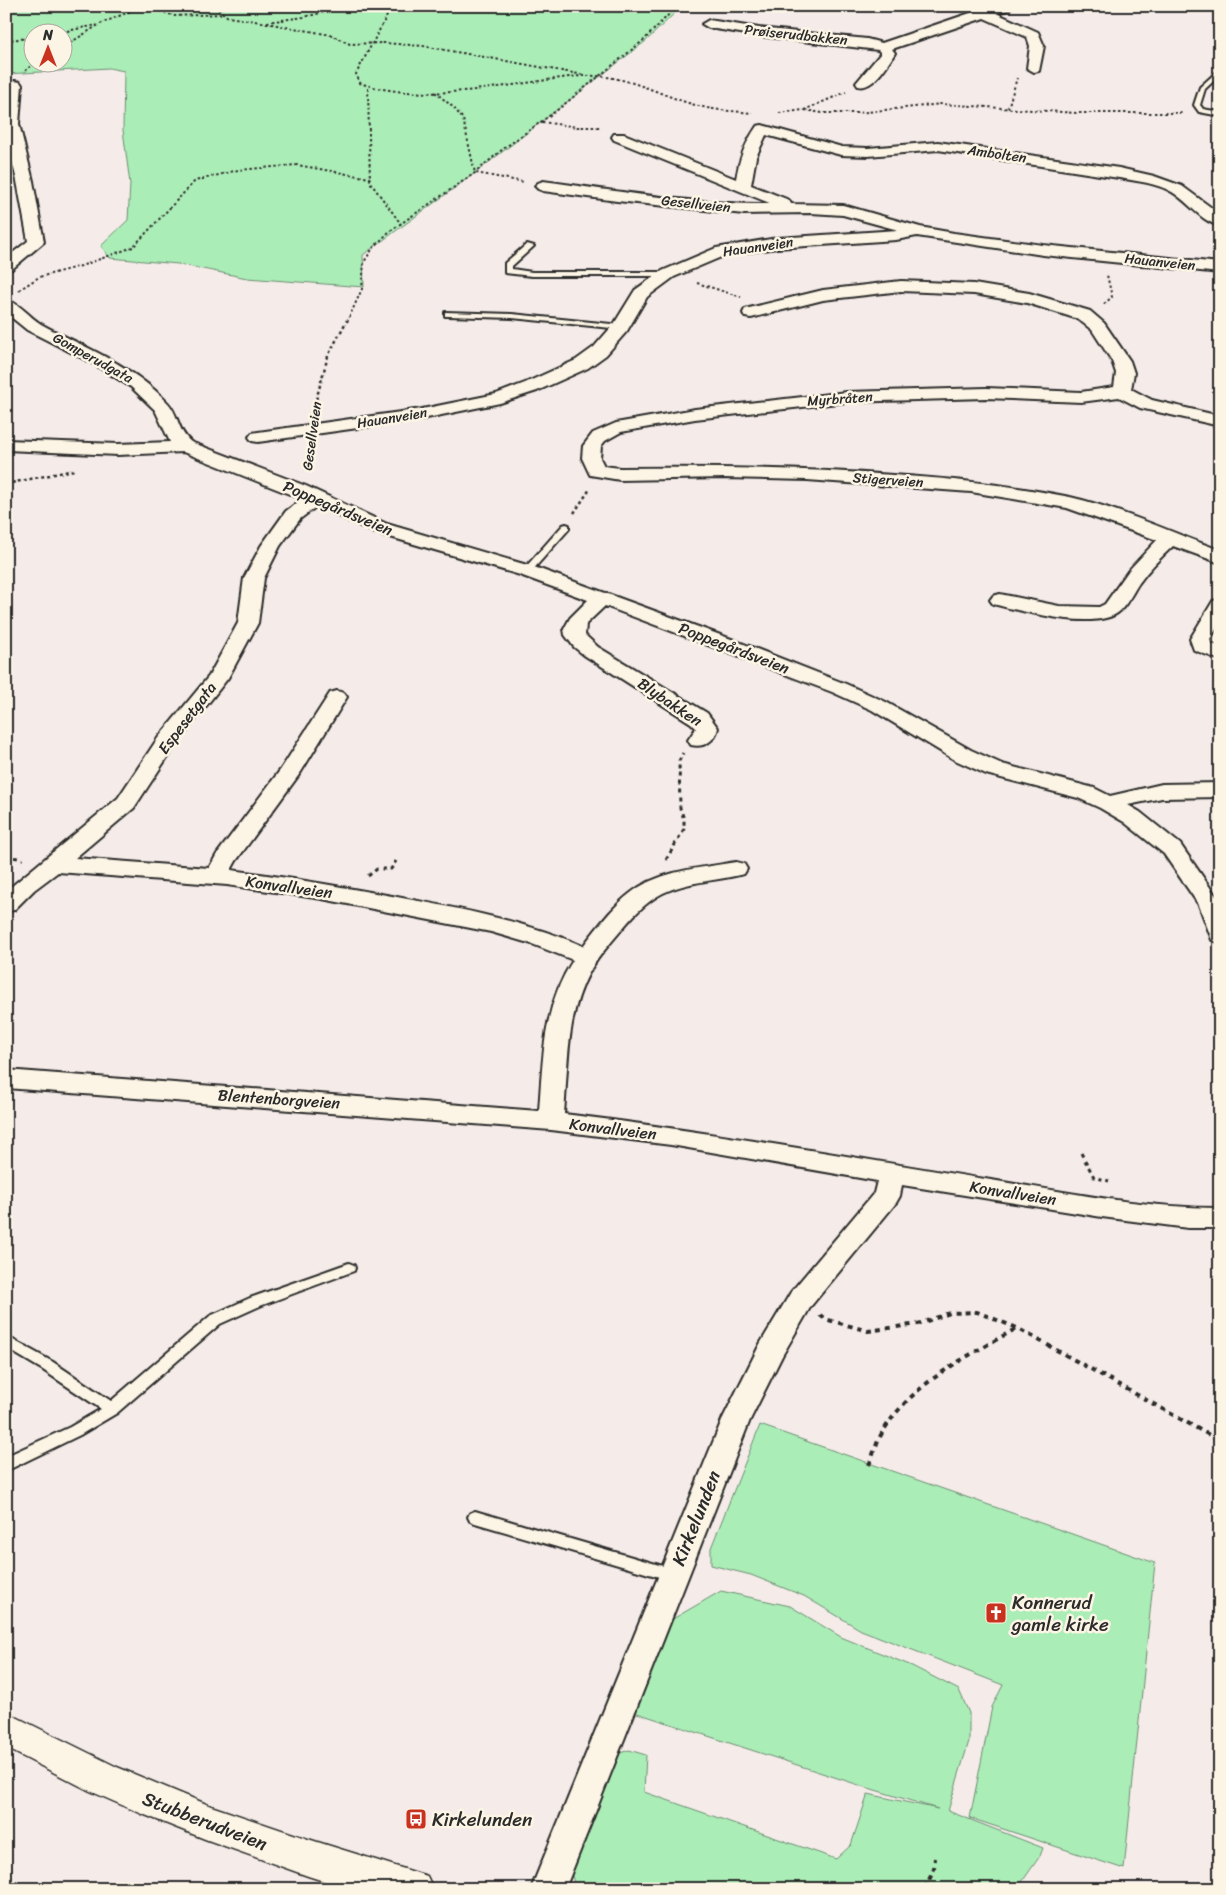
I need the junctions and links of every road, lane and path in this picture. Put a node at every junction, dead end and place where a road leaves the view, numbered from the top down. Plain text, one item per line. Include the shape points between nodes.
1 (125, 6) edge
2 (173, 6) edge
3 (214, 6) edge
4 (351, 6) edge
5 (389, 6) edge
6 (677, 6) edge
7 (1005, 6) edge
8 (138, 8) junction
9 (150, 8) junction
10 (221, 14) junction
11 (986, 14) junction
12 (261, 22) junction
13 (100, 24) junction
14 (709, 24) dead end
15 (72, 30) edge
16 (22, 39) edge
17 (6, 40) edge
18 (72, 42) edge
19 (371, 43) junction
20 (883, 47) junction
21 (1034, 68) joint
22 (1220, 71) edge
23 (587, 76) junction
24 (599, 76) junction
25 (863, 83) joint
26 (14, 85) dead end
27 (368, 88) junction
28 (435, 92) junction
29 (1008, 108) junction
30 (804, 110) junction
31 (1201, 111) junction
32 (754, 113) dead end
33 (773, 113) dead end
34 (1218, 114) dead end
35 (541, 122) junction
36 (603, 127) dead end
37 (619, 138) dead end
38 (475, 173) junction
39 (370, 178) junction
40 (543, 186) joint
41 (743, 187) junction
42 (811, 208) junction
43 (1220, 221) edge
44 (401, 224) junction
45 (917, 231) junction
46 (530, 246) dead end
47 (1099, 256) junction
48 (6, 266) edge
49 (1220, 268) edge
50 (669, 274) junction
51 (10, 300) edge
52 (775, 307) junction
53 (752, 313) dead end
54 (448, 314) dead end
55 (1084, 315) junction
56 (621, 327) junction
57 (1122, 391) junction
58 (1220, 421) edge
59 (312, 430) junction
60 (258, 437) dead end
61 (6, 445) edge
62 (185, 446) junction
63 (74, 470) dead end
64 (597, 471) junction
65 (6, 484) edge
66 (307, 494) junction
67 (566, 526) joint
68 (1171, 538) junction
69 (1220, 557) edge
70 (526, 571) junction
71 (602, 598) junction
72 (1000, 600) dead end
73 (1220, 605) edge
74 (1220, 654) edge
75 (337, 697) dead end
76 (699, 740) joint
77 (1220, 790) edge
78 (1108, 802) junction
79 (396, 862) dead end
80 (54, 864) junction
81 (736, 869) dead end
82 (216, 877) junction
83 (367, 878) dead end
84 (655, 888) junction
85 (6, 905) edge
86 (1220, 935) edge
87 (587, 957) junction
88 (6, 1079) edge
89 (551, 1121) junction
90 (1081, 1153) dead end
91 (891, 1174) junction
92 (1109, 1181) dead end
93 (1220, 1218) edge
94 (350, 1268) dead end
95 (801, 1299) junction
96 (1017, 1328) junction
97 (6, 1341) edge
98 (112, 1409) junction
99 (1220, 1441) edge
100 (869, 1464) dead end
101 (6, 1465) edge
102 (475, 1517) dead end
103 (673, 1575) junction
104 (6, 1729) edge
105 (935, 1858) dead end
106 (367, 1883) edge
107 (413, 1889) edge
108 (548, 1889) edge
109 (925, 1889) edge

1 - 8 path
2 - 9 path
3 - 10 path
4 - 12 path via 298,18
5 - 19 path via 389,12
6 - 24 path, Gesellveien via 644,40
7 - 11 street, Prøiserudbakken
8 - 9 path
8 - 13 path
9 - 10 path via 163,14
10 - 12 path
11 - 20 street, Prøiserudbakken
11 - 21 street via 1033,36 1037,46
12 - 19 path via 331,35 350,44
13 - 15 path
13 - 18 path
14 - 20 street, Prøiserudbakken
16 - 17 path
19 - 23 path via 423,46
19 - 27 path via 356,74 360,83
20 - 25 street via 888,54
21 - 29 path via 1016,80
22 - 31 lane via 1202,88 1198,105
23 - 24 path
23 - 28 path
24 - 32 path via 703,107
24 - 35 path, Gesellveien
25 - 30 path
26 - 48 street via 11,130 36,242
27 - 28 path
27 - 39 path
28 - 38 path via 463,119
29 - 30 path via 942,104 857,113
29 - 31 path via 1106,113
30 - 33 path
31 - 34 lane
35 - 36 path
35 - 38 path, Gesellveien
37 - 41 street
38 - 40 path
38 - 44 path, Gesellveien
39 - 44 path
39 - 51 path via 297,165 238,170 195,181 132,247 39,277
40 - 42 street, Gesellveien via 744,209
41 - 42 street via 784,203
41 - 43 street, Ambolten via 746,159 762,129 841,151 938,146 1119,172 1176,189
42 - 45 street, Gesellveien via 843,210
44 - 59 path, Gesellveien via 373,248 364,262 360,296 328,356 313,412
45 - 47 street, Hauanveien via 964,240
45 - 50 street, Hauanveien via 750,246 722,251
46 - 50 lane via 508,265 508,271 532,274
47 - 49 street, Hauanveien
47 - 55 path via 1112,297
50 - 52 path
50 - 56 street, Hauanveien via 641,294
51 - 62 street, Gomperudgata via 33,326 137,382 163,408 175,437
52 - 53 street
52 - 55 street via 848,291 933,286 1001,293
54 - 56 lane
55 - 57 street via 1104,333 1121,361 1125,373
56 - 59 street, Hauanveien via 600,351 582,364 500,398 422,414
57 - 58 street via 1146,404
57 - 64 street, Myrbråten via 1082,397 986,393 847,397 652,421 616,428 599,437 591,451
59 - 60 street, Hauanveien
59 - 66 path, Gesellveien via 305,486
61 - 62 street via 127,449
62 - 66 street, Poppegårdsveien
63 - 65 path
64 - 67 path via 596,480
64 - 68 street, Stigerveien via 640,474 798,473 971,486 1070,503
66 - 70 street, Poppegårdsveien via 380,528
66 - 80 street, Espesetgata via 302,507 287,522 262,562 252,588 248,623 213,685 166,742 126,803
67 - 70 lane
68 - 69 street, Stigerveien
68 - 72 street via 1154,552 1111,610 1105,613 1079,616
70 - 71 street, Poppegårdsveien
71 - 76 street, Blybakken via 577,622 575,635 591,651 699,718 707,728
71 - 78 street, Poppegårdsveien via 839,688 895,714 994,769 1086,793
73 - 74 street via 1200,639 1201,646
75 - 82 street via 290,772 225,859
76 - 84 path, Blybakken via 679,761 684,829 660,870
77 - 78 street via 1162,791
78 - 86 street, Poppegårdsveien via 1172,849 1210,904
79 - 83 path via 391,869 377,869
80 - 82 street, Konvallveien
80 - 85 street, Espesetgata
81 - 84 street via 685,878
82 - 87 street, Konvallveien via 328,892 426,910 508,928
84 - 87 street via 637,898 623,912
87 - 89 street, Konvallveien via 573,978 559,1026
88 - 89 street, Blentenborgveien
89 - 91 street, Konvallveien via 671,1136
90 - 92 path via 1094,1177
91 - 93 street, Konvallveien via 1102,1207 1188,1218
91 - 95 street, Kirkelunden via 888,1196
94 - 98 lane via 215,1320
95 - 96 path via 825,1319 868,1331 918,1324 950,1313 977,1312
95 - 103 street, Kirkelunden via 736,1420
96 - 99 path
96 - 100 path via 936,1376 902,1405 883,1431
97 - 98 lane
98 - 101 lane
102 - 103 lane
103 - 108 street, Kirkelunden
104 - 106 main road, Stubberudveien via 139,1795
105 - 109 path via 934,1870
106 - 107 main road, Stubberudveien

